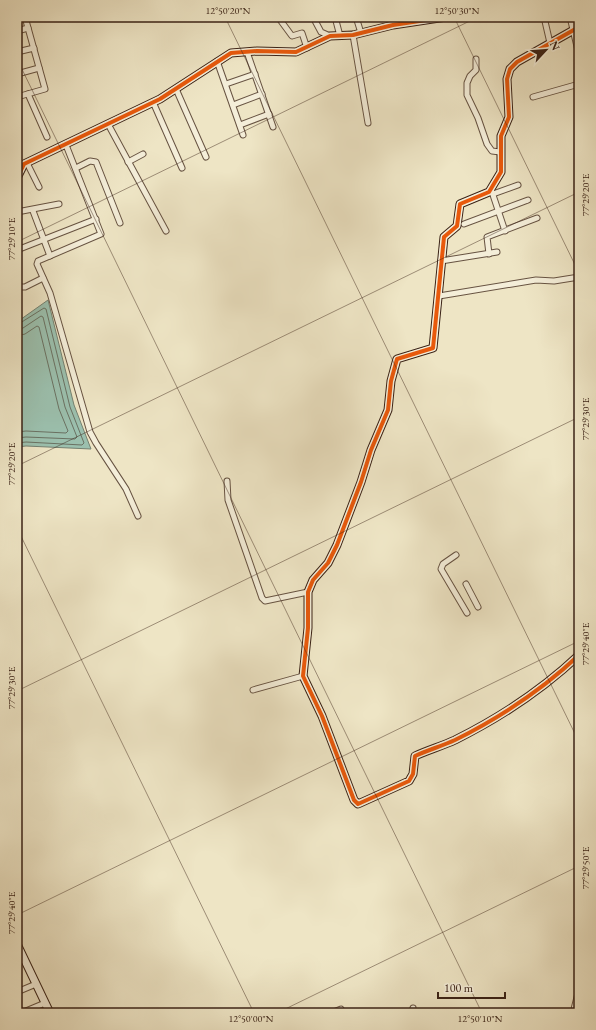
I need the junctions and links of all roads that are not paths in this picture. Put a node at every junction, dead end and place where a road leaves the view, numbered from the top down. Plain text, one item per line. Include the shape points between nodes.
1 (25, 17) edge
2 (280, 17) edge
3 (313, 17) edge
4 (335, 17) edge
5 (356, 17) edge
6 (446, 17) edge
7 (544, 17) edge
8 (570, 17) edge
9 (28, 28) junction
10 (576, 29) edge
11 (17, 31) edge
12 (361, 33) junction
13 (353, 35) junction
14 (330, 36) junction
15 (340, 36) junction
16 (550, 43) junction
17 (34, 48) junction
18 (307, 48) junction
19 (17, 52) edge
20 (247, 52) junction
21 (579, 56) edge
22 (476, 59) dead end
23 (217, 61) junction
24 (39, 68) junction
25 (17, 74) edge
26 (255, 74) junction
27 (226, 84) junction
28 (579, 84) edge
29 (176, 89) junction
30 (28, 94) junction
31 (262, 94) junction
32 (17, 97) edge
33 (533, 97) dead end
34 (153, 102) junction
35 (233, 105) junction
36 (269, 114) junction
37 (368, 123) dead end
38 (108, 124) junction
39 (240, 125) junction
40 (274, 127) dead end
41 (243, 134) dead end
42 (47, 137) dead end
43 (66, 144) junction
44 (500, 152) junction
45 (143, 154) dead end
46 (206, 157) dead end
47 (128, 162) junction
48 (27, 163) junction
49 (76, 168) junction
50 (182, 168) dead end
51 (17, 178) edge
52 (518, 185) dead end
53 (39, 187) dead end
54 (492, 192) junction
55 (528, 200) dead end
56 (59, 204) dead end
57 (32, 210) junction
58 (498, 211) junction
59 (17, 212) edge
60 (536, 218) dead end
61 (96, 220) junction
62 (120, 223) dead end
63 (464, 224) dead end
64 (166, 231) dead end
65 (505, 231) junction
66 (44, 241) junction
67 (17, 250) edge
68 (497, 252) dead end
69 (489, 254) junction
70 (50, 256) junction
71 (441, 261) junction
72 (579, 277) edge
73 (43, 278) junction
74 (17, 287) edge
75 (438, 296) junction
76 (227, 481) dead end
77 (138, 516) dead end
78 (456, 555) dead end
79 (466, 584) dead end
80 (308, 592) junction
81 (478, 607) dead end
82 (467, 613) dead end
83 (579, 655) edge
84 (303, 676) junction
85 (253, 690) dead end
86 (17, 944) edge
87 (36, 984) junction
88 (579, 989) edge
89 (17, 992) edge
90 (45, 1003) junction
91 (341, 1009) dead end
92 (21, 1013) edge
93 (50, 1013) edge
94 (331, 1013) edge
95 (573, 1013) edge

1 - 9 street
2 - 18 street via 292,36 302,33
3 - 14 street via 321,32
4 - 15 street
5 - 12 street
6 - 12 street
7 - 16 street
8 - 10 street
9 - 11 street
9 - 17 street
10 - 16 street
10 - 21 street
12 - 13 street
13 - 15 street
13 - 37 street
14 - 15 street
14 - 18 street
16 - 44 street via 517,62 510,69 507,79 509,117 501,136
17 - 19 street
17 - 24 street
18 - 20 street via 296,52
20 - 23 street via 231,53
20 - 26 street
22 - 44 street via 476,70 466,86 467,96 487,144 492,150
23 - 27 street
23 - 29 street
24 - 25 street
24 - 30 street via 45,89
26 - 27 street
26 - 31 street
27 - 35 street
28 - 33 street
29 - 34 street
29 - 46 street
30 - 32 street
30 - 42 street
31 - 35 street
31 - 36 street
34 - 38 street
34 - 50 street
35 - 39 street
36 - 39 street
36 - 40 street
38 - 43 street
38 - 47 street
39 - 41 street
43 - 48 street
43 - 49 street
44 - 54 street via 501,172
45 - 47 street
47 - 64 street
48 - 51 street
48 - 53 street
49 - 61 street
49 - 62 street via 90,161 96,162
52 - 54 street
54 - 58 street
54 - 71 street via 460,204 458,226 444,237
55 - 58 street
56 - 57 street
57 - 59 street
57 - 66 street
58 - 63 street
58 - 65 street
60 - 65 street
61 - 66 street
61 - 70 street via 100,236
65 - 69 street via 487,237
66 - 67 street
66 - 70 street
68 - 69 street
69 - 71 street
70 - 73 street via 37,263
71 - 75 street
72 - 75 street via 554,281 536,280
73 - 74 street via 25,287
73 - 77 street via 90,432 126,488
75 - 80 street via 433,348 397,360 391,381 388,410 337,545 328,563 313,580
76 - 80 street via 228,500 262,598 265,601
78 - 82 street via 442,564 441,570
79 - 81 street
80 - 84 street via 308,628
83 - 84 street via 543,687 517,704 455,740 415,756 414,774 409,781 358,804 354,800 322,716
84 - 85 street
86 - 87 street
87 - 89 street
87 - 90 street
88 - 95 street
90 - 92 street
90 - 93 street
91 - 94 street

